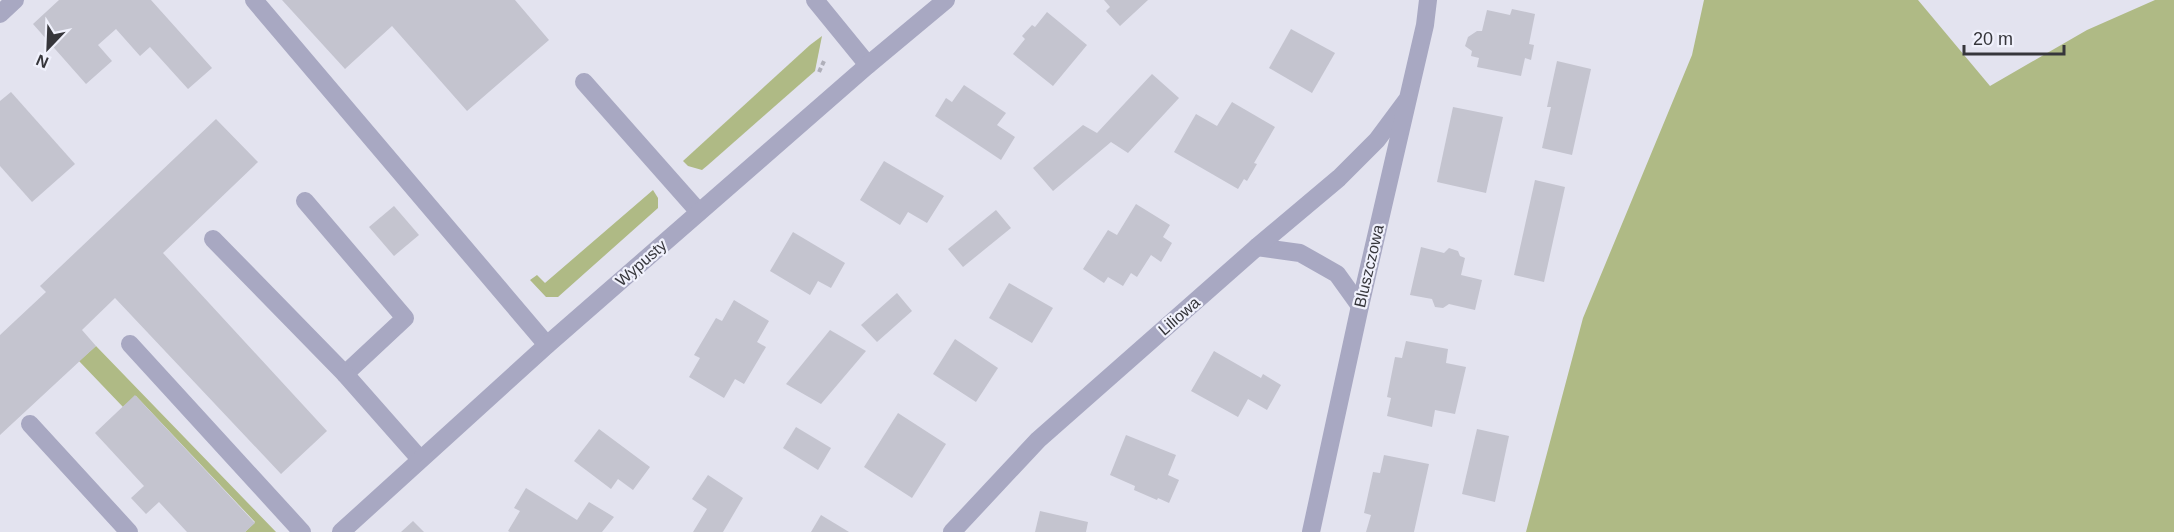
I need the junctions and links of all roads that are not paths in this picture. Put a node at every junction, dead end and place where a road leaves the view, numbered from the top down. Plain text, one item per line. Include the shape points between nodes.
1 (15, 0) edge
2 (254, 0) edge
3 (815, 0) edge
4 (946, 0) edge
5 (1428, 0) edge
6 (0, 14) edge
7 (868, 65) junction
8 (584, 82) dead end
9 (1406, 101) junction
10 (305, 201) dead end
11 (699, 212) junction
12 (213, 239) dead end
13 (1257, 247) junction
14 (1360, 306) junction
15 (130, 344) dead end
16 (547, 345) junction
17 (345, 374) junction
18 (30, 424) dead end
19 (420, 459) junction
20 (956, 530) edge
21 (129, 532) edge
22 (302, 532) edge
23 (341, 532) edge
24 (1311, 532) edge

1 - 6 street
2 - 16 street
3 - 7 street
4 - 7 street, Wypusty
5 - 9 street, Bluszczowa
7 - 11 street, Wypusty
8 - 11 street
9 - 13 street, Liliowa via 1377,140 1339,178
9 - 14 street, Bluszczowa
10 - 17 street via 405,318
11 - 16 street, Wypusty
12 - 17 street
13 - 14 street via 1300,253 1337,274
13 - 20 street, Liliowa via 1038,440
14 - 24 street, Bluszczowa
15 - 22 street
16 - 19 street, Wypusty
17 - 19 street
18 - 21 street
19 - 23 street, Wypusty

